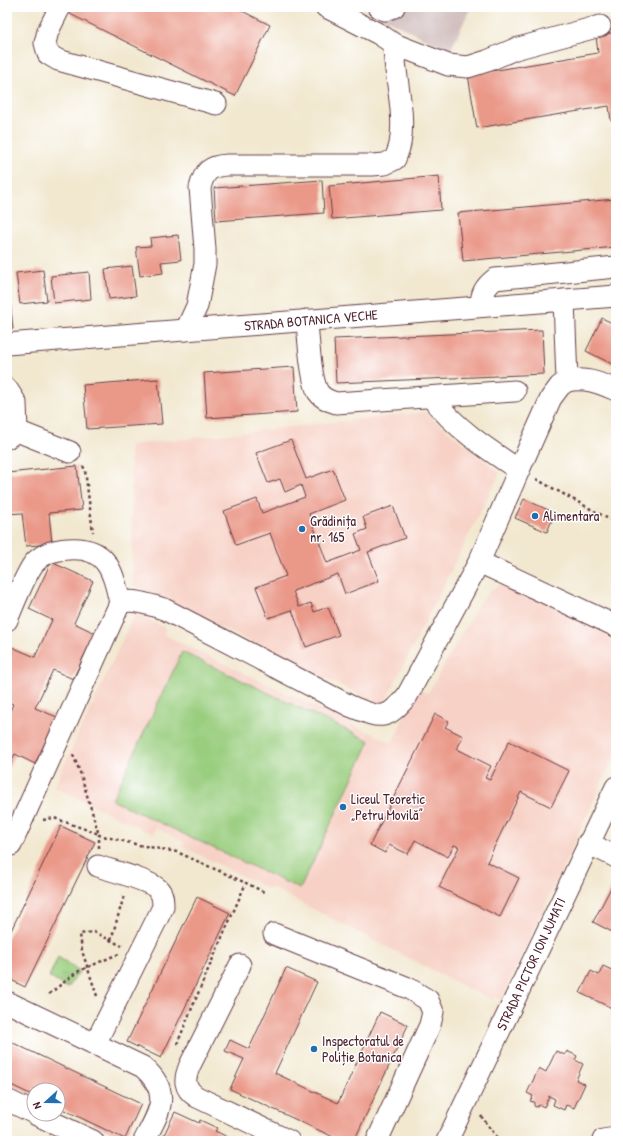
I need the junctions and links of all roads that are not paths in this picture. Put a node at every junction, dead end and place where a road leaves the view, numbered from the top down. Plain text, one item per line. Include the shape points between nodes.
1 (60, 7) edge
2 (326, 7) edge
3 (379, 7) edge
4 (394, 7) edge
5 (600, 26) dead end
6 (394, 44) junction
7 (216, 104) dead end
8 (616, 267) edge
9 (616, 296) edge
10 (564, 300) junction
11 (481, 306) junction
12 (307, 320) junction
13 (186, 330) junction
14 (7, 344) edge
15 (567, 381) junction
16 (7, 389) edge
17 (616, 390) edge
18 (515, 391) dead end
19 (431, 397) junction
20 (12, 434) edge
21 (70, 452) road end
22 (519, 470) junction
23 (480, 562) junction
24 (120, 603) junction
25 (7, 620) edge
26 (616, 626) edge
27 (616, 787) edge
28 (588, 843) junction
29 (8, 847) edge
30 (616, 857) edge
31 (98, 866) dead end
32 (274, 934) dead end
33 (240, 965) dead end
34 (7, 1002) edge
35 (95, 1044) junction
36 (7, 1100) edge
37 (26, 1110) edge
38 (50, 1122) edge
39 (82, 1139) edge
40 (144, 1141) edge
41 (289, 1141) edge
42 (377, 1141) edge
43 (446, 1141) edge

1 - 7 street via 48,31 45,43 48,54 58,60
2 - 6 street
3 - 4 street via 385,10
5 - 6 street via 516,49 468,67 448,65
6 - 13 street via 401,123 400,145 395,159 385,164 372,165 227,165 216,166 207,171 200,188 205,264 197,306
8 - 11 street via 495,279 483,291
9 - 10 street, STRADA BOTANICA VECHE
10 - 11 street, STRADA BOTANICA VECHE
10 - 15 street
11 - 12 street, STRADA BOTANICA VECHE
12 - 13 street, STRADA BOTANICA VECHE
12 - 19 street via 313,377 317,391 325,399 336,403
13 - 14 street, STRADA BOTANICA VECHE
15 - 17 street via 593,380
15 - 22 street via 551,398
16 - 20 street via 16,403
18 - 19 street
19 - 22 street via 453,422
20 - 21 street
22 - 23 street
23 - 24 street via 407,696 396,709 386,715 375,715 350,706 164,608 128,600
23 - 26 street
24 - 25 street via 110,570 96,552 82,548 50,552 41,556 30,569
24 - 29 street via 26,813
27 - 28 street, STRADA PICTOR ION JUMATI
28 - 30 street
28 - 43 street, STRADA PICTOR ION JUMATI
31 - 35 street via 159,889 164,907 138,949
32 - 42 street via 408,988 428,1000 433,1012 430,1025
33 - 41 street via 190,1065 186,1082 188,1089 197,1097
34 - 35 street
35 - 40 street via 143,1066 157,1083 161,1099 160,1108
36 - 37 street
38 - 39 street

